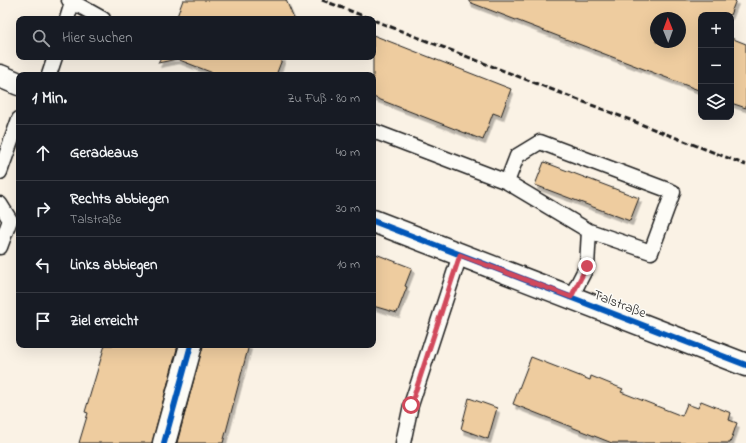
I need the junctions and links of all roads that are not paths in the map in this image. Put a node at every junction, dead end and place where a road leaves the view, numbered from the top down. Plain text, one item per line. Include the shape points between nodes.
1 (70, 1) edge
2 (68, 16) edge
3 (98, 16) edge
4 (54, 60) edge
5 (50, 72) edge
6 (0, 76) edge
7 (16, 83) edge
8 (16, 127) edge
9 (376, 132) edge
10 (0, 172) edge
11 (507, 182) junction
12 (0, 204) edge
13 (376, 222) edge
14 (590, 231) junction
15 (0, 247) edge
16 (460, 255) junction
17 (571, 297) junction
18 (190, 348) edge
19 (746, 364) edge
20 (164, 443) edge
21 (403, 443) edge

1 - 2 lane
1 - 3 lane
4 - 5 lane
6 - 7 main road
8 - 10 lane
9 - 11 lane
11 - 14 lane
11 - 14 lane via 517,156 540,142 673,192 651,252
12 - 15 lane via 10,220
13 - 16 main road, Talstraße
14 - 17 lane via 587,266
16 - 17 main road, Talstraße
16 - 21 lane via 411,405
17 - 19 main road, Talstraße
18 - 20 main road

